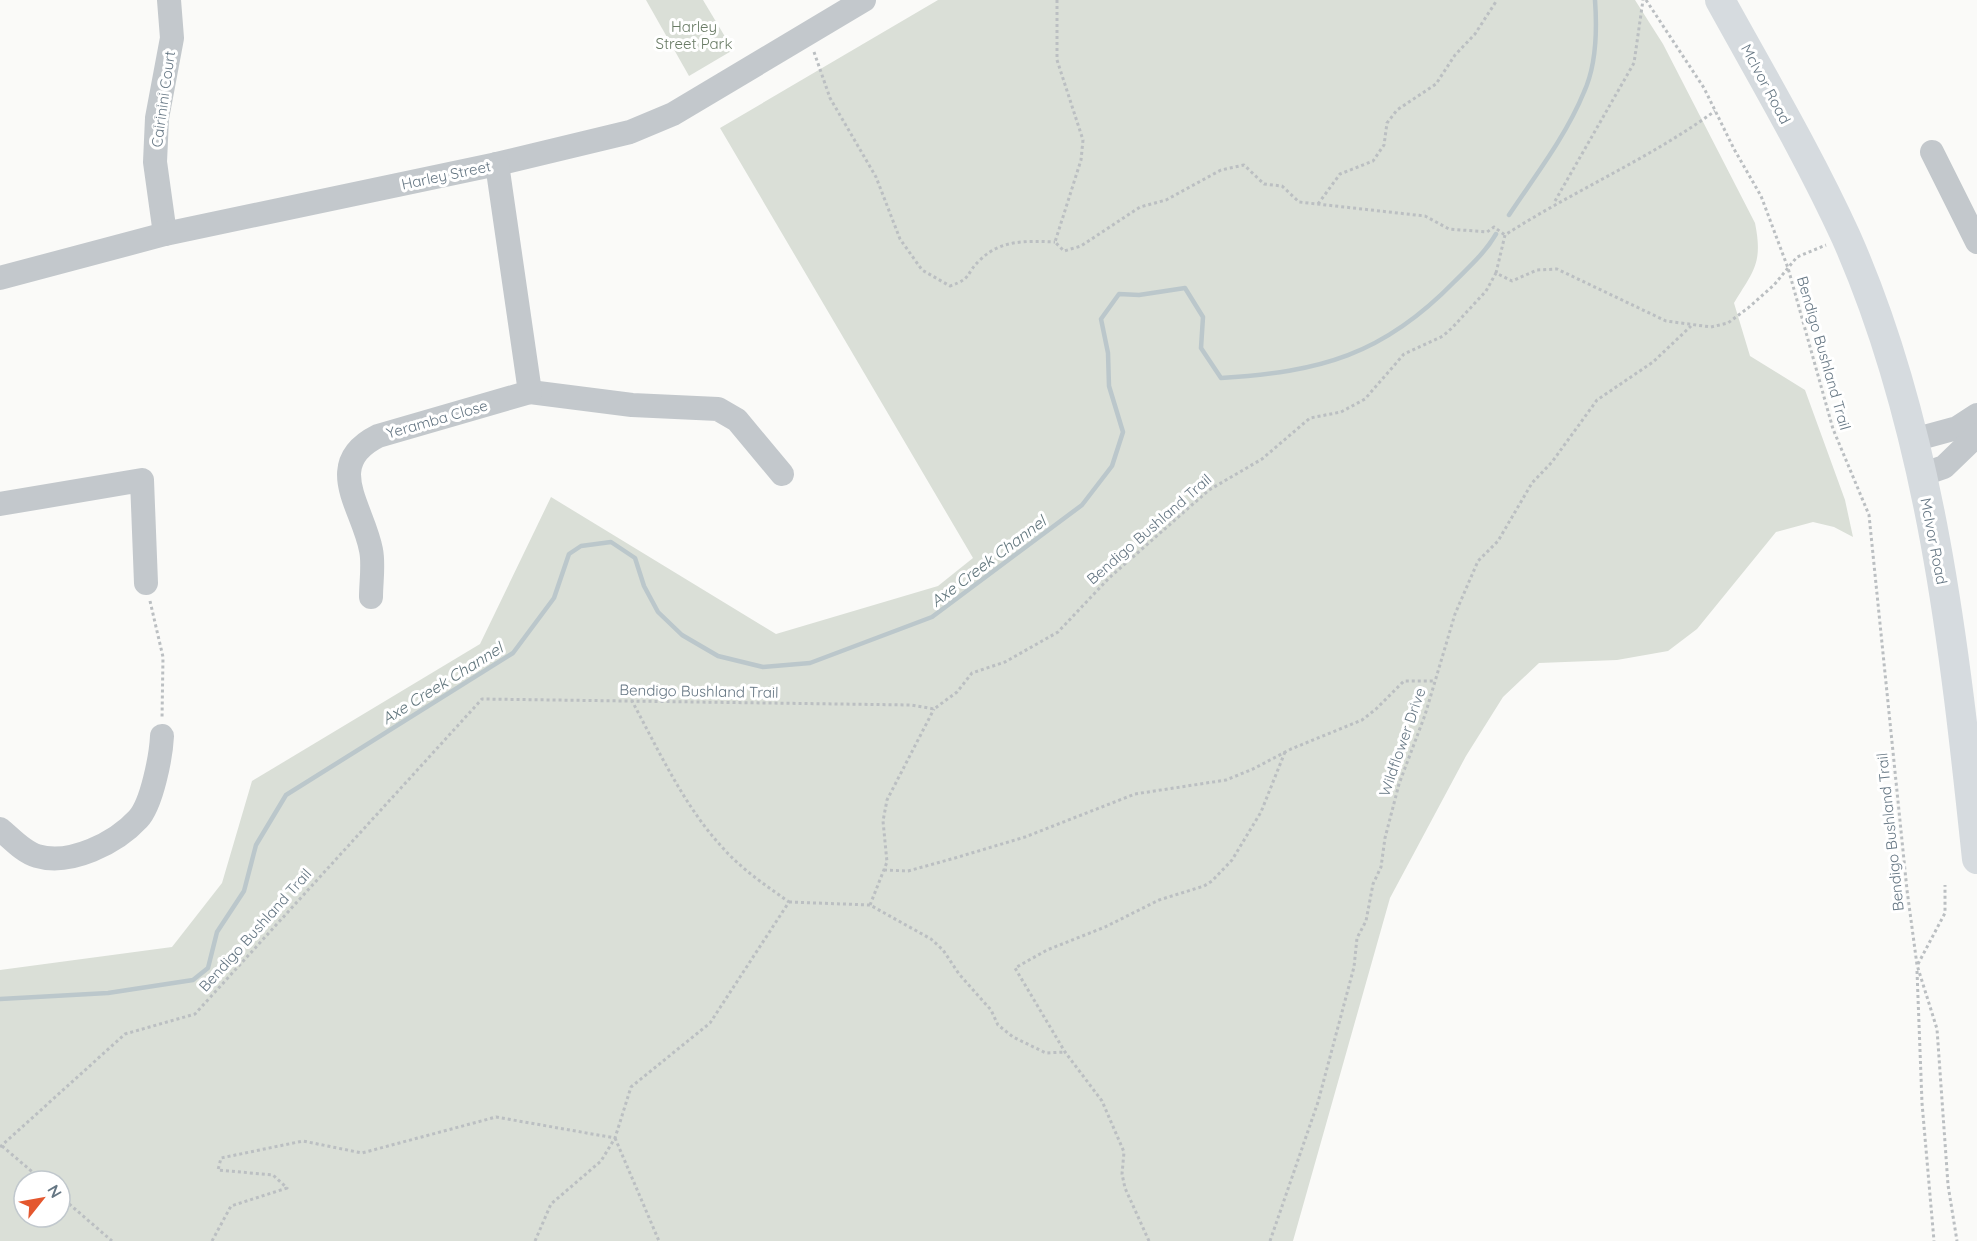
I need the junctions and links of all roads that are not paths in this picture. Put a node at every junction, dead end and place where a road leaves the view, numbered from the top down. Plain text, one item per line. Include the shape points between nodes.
1 (169, 0) edge
2 (864, 0) edge
3 (1720, 0) edge
4 (1740, 0) edge
5 (1932, 152) dead end
6 (497, 164) junction
7 (165, 234) junction
8 (1844, 235) junction
9 (1977, 242) edge
10 (0, 278) edge
11 (530, 392) junction
12 (1977, 415) edge
13 (1977, 435) edge
14 (1913, 440) junction
15 (782, 474) dead end
16 (1921, 475) junction
17 (0, 504) edge
18 (146, 583) road end
19 (370, 597) dead end
20 (162, 736) road end
21 (0, 829) edge
22 (1977, 859) edge

1 - 7 street, Cairinini Court via 172,38 157,118 155,162
2 - 6 street, Harley Street via 673,114 604,140
3 - 8 main road, McIvor Road
4 - 8 main road, McIvor Road via 1793,108
5 - 9 street
6 - 7 street, Harley Street
6 - 11 street
7 - 10 street, Harley Street
8 - 14 main road, McIvor Road via 1884,344
11 - 15 street, Yeramba Close via 632,405 718,409 737,420
11 - 19 street, Yeramba Close via 378,436 358,450 348,467 349,488 365,523 372,553
12 - 14 street via 1957,428
13 - 16 street via 1944,467
14 - 16 main road, McIvor Road
16 - 22 main road, McIvor Road via 1955,665
17 - 18 street via 142,480
20 - 21 street via 160,763 139,818 115,838 74,856 38,856

